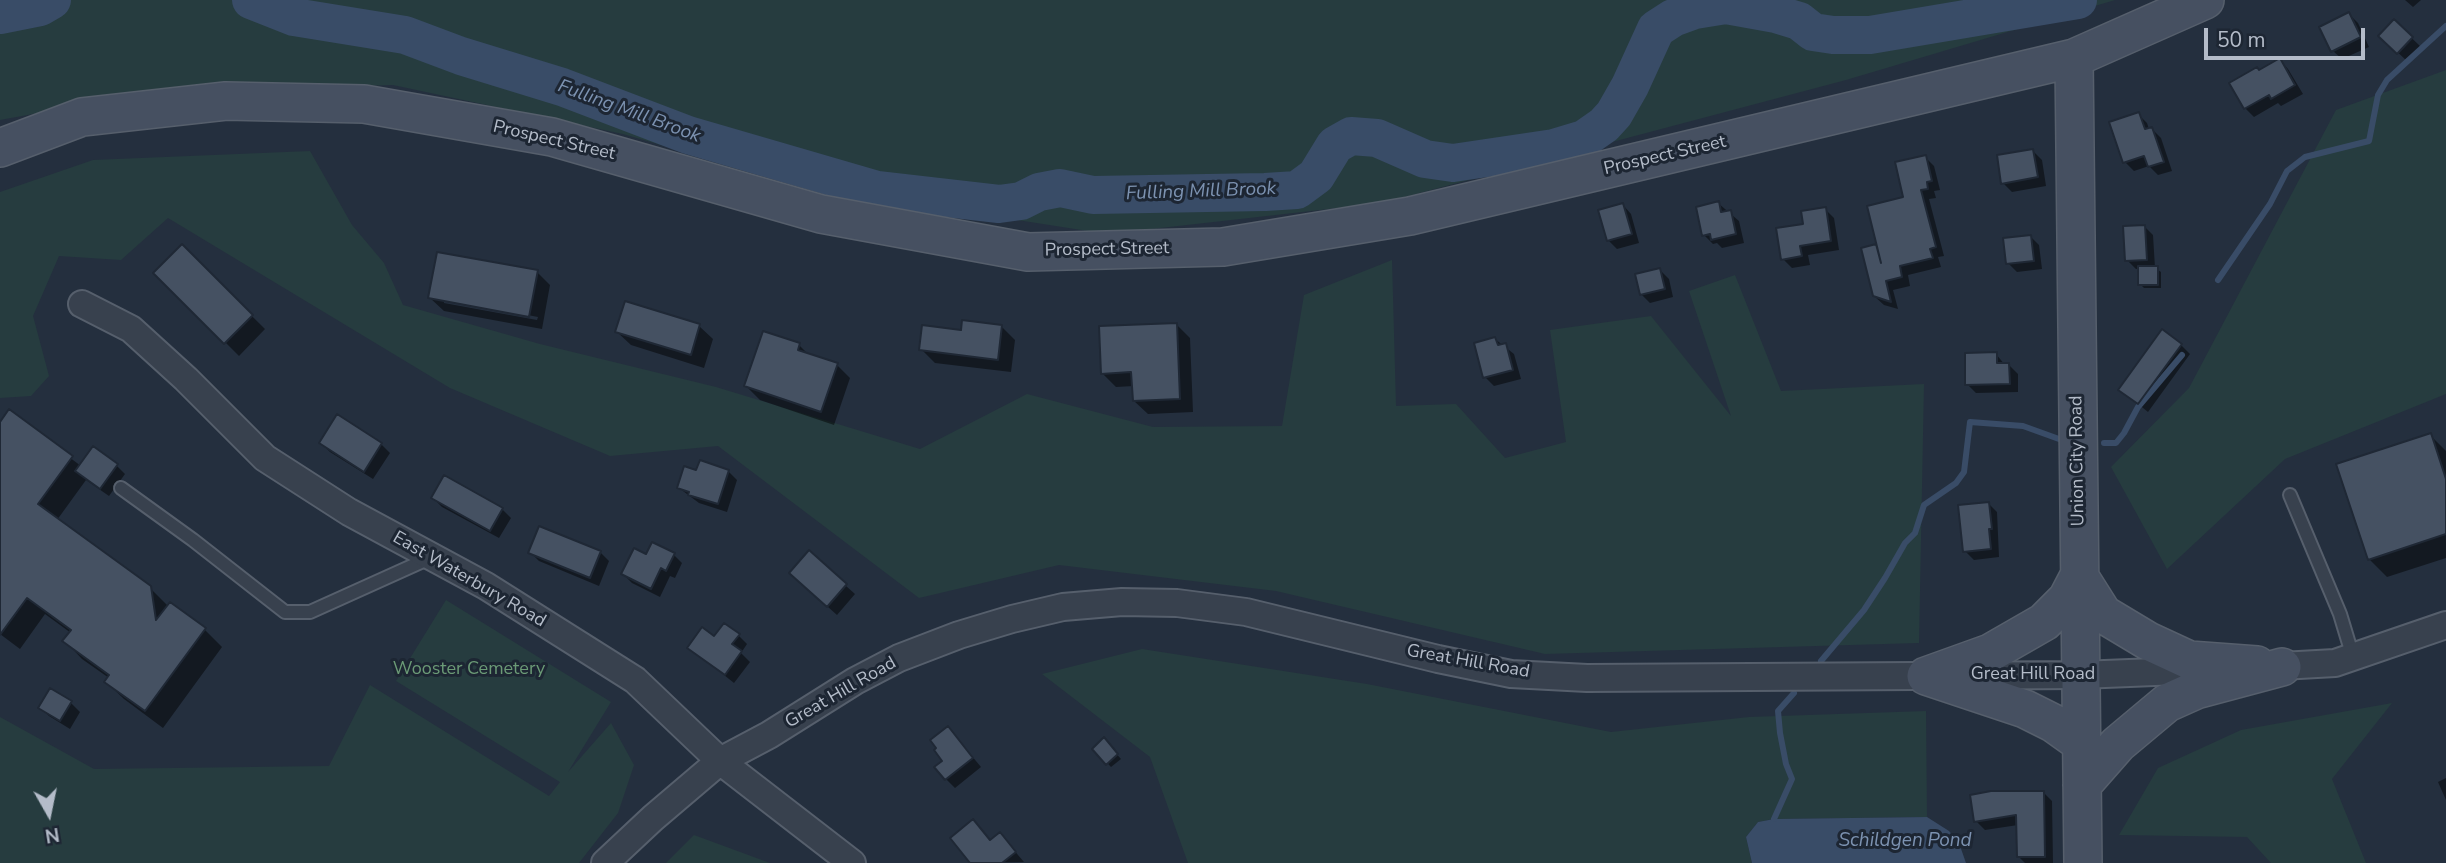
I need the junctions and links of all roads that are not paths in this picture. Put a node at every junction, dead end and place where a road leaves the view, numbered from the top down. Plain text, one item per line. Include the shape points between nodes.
1 (2205, 0) edge
2 (2074, 58) junction
3 (0, 148) edge
4 (82, 304) dead end
5 (121, 488) dead end
6 (2290, 495) dead end
7 (432, 557) junction
8 (2079, 576) junction
9 (2446, 625) edge
10 (2353, 657) junction
11 (2282, 667) junction
12 (2080, 675) junction
13 (1926, 676) junction
14 (2081, 743) junction
15 (720, 761) junction
16 (2082, 785) junction
17 (605, 863) edge
18 (852, 863) edge
19 (2082, 863) edge

1 - 2 main road, Prospect Street
2 - 3 main road, Prospect Street via 1410,216 1223,247 1028,252 821,214 552,137 364,104 226,101 82,117
2 - 8 main road, Union City Road
4 - 7 street, East Waterbury Road via 131,329 265,458 349,512
5 - 7 lane via 285,612 310,612
6 - 10 lane
7 - 15 street, East Waterbury Road via 635,680
8 - 11 main road via 2103,614 2189,660
8 - 12 main road, Union City Road
8 - 13 main road via 2067,599 2044,622 1990,653
9 - 10 street, Great Hill Road
10 - 11 street, Great Hill Road
11 - 12 street, Great Hill Road
11 - 16 main road via 2196,690 2167,703 2118,744
12 - 13 street, Great Hill Road
12 - 14 main road, Union City Road
13 - 14 main road via 2025,709
13 - 15 street, Great Hill Road via 1587,678 1511,674 1246,612 1122,602 1063,607 1012,619 911,653
14 - 16 main road, Union City Road
15 - 17 street, Great Hill Road
15 - 18 street, East Waterbury Road
16 - 19 main road, Union City Road

